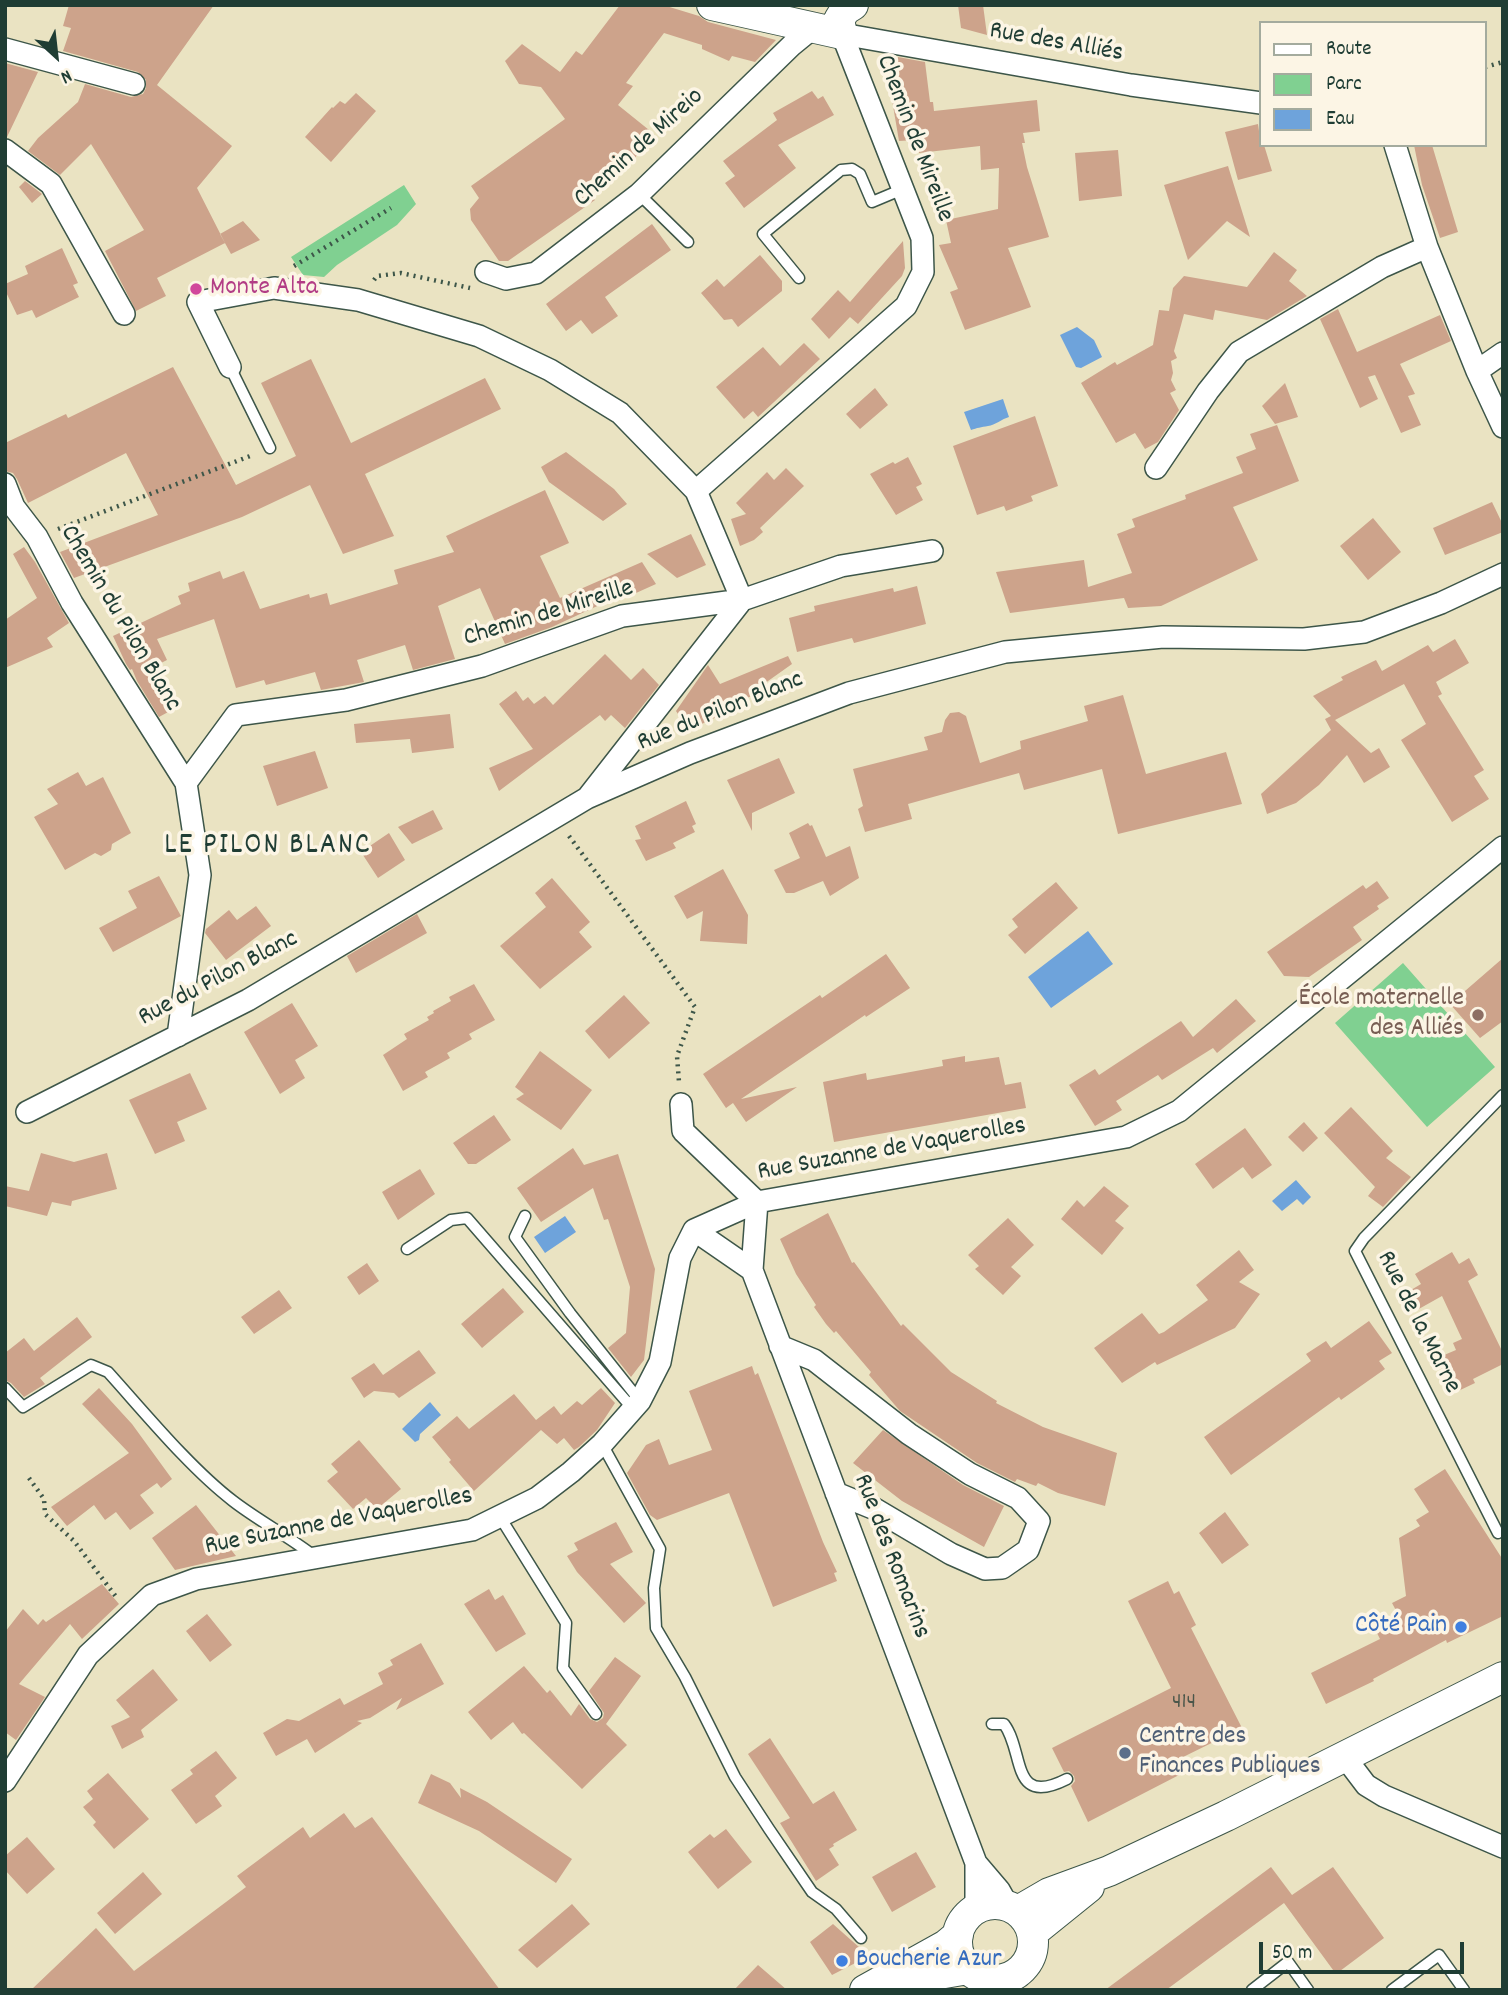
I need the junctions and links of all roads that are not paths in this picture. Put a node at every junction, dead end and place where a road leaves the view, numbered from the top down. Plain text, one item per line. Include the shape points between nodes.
1 (712, 5) edge
2 (853, 5) edge
3 (828, 31) junction
4 (5, 48) edge
5 (134, 84) dead end
6 (1260, 103) edge
7 (1396, 147) edge
8 (5, 150) edge
9 (903, 188) junction
10 (639, 194) junction
11 (688, 242) dead end
12 (1427, 247) junction
13 (486, 272) dead end
14 (799, 278) dead end
15 (124, 314) dead end
16 (1503, 354) edge
17 (230, 367) joint
18 (1477, 371) junction
19 (1503, 427) edge
20 (270, 448) road end
21 (1156, 468) dead end
22 (5, 484) edge
23 (696, 491) junction
24 (932, 551) dead end
25 (1503, 574) edge
26 (742, 600) junction
27 (186, 783) junction
28 (587, 799) junction
29 (1503, 847) edge
30 (178, 1036) junction
31 (1503, 1095) edge
32 (681, 1104) road end
33 (27, 1112) dead end
34 (757, 1202) junction
35 (525, 1216) dead end
36 (694, 1230) junction
37 (407, 1249) dead end
38 (752, 1270) junction
39 (780, 1346) junction
40 (5, 1388) edge
41 (636, 1405) junction
42 (602, 1444) junction
43 (836, 1493) junction
44 (500, 1517) junction
45 (1498, 1533) dead end
46 (317, 1558) junction
47 (1503, 1677) edge
48 (596, 1714) dead end
49 (992, 1724) dead end
50 (1344, 1756) junction
51 (1067, 1779) dead end
52 (5, 1781) edge
53 (1503, 1847) edge
54 (976, 1863) junction
55 (1019, 1917) junction
56 (966, 1923) junction
57 (861, 1937) dead end
58 (992, 1980) edge
59 (865, 1990) edge
60 (900, 1990) edge
61 (1252, 1990) edge
62 (1308, 1990) edge
63 (1392, 1990) edge
64 (1464, 1990) edge

1 - 3 street
2 - 3 street
3 - 6 street, Rue des Alliés via 1131,85
3 - 9 street, Chemin de Mireille
3 - 10 street, Chemin de Mireio via 792,45
4 - 5 street
7 - 12 street
8 - 15 street via 51,184
9 - 14 lane via 872,202 860,174 841,170 763,234
9 - 23 street, Chemin de Mireille via 922,238 923,272 906,306
10 - 11 lane
10 - 13 street, Chemin de Mireio via 536,272 506,279
12 - 18 street
12 - 21 street via 1382,267 1239,352
16 - 18 street
17 - 20 lane
17 - 23 street via 198,302 274,288 366,294 479,336 550,370 621,413
18 - 19 street
22 - 27 street, Chemin du Pilon Blanc via 72,603
23 - 26 street
24 - 26 street, Chemin de Mireille via 842,566
25 - 28 street, Rue du Pilon Blanc via 1364,632 1304,639 1163,637 1005,652 849,693 690,753
26 - 27 street, Chemin de Mireille via 622,616 482,666 346,700 236,715
26 - 28 street
27 - 30 street via 200,875
28 - 30 street, Rue du Pilon Blanc via 248,1000
29 - 34 street, Rue Suzanne de Vaquerolles via 1179,1111 1126,1137
30 - 33 street, Rue du Pilon Blanc
31 - 45 lane, Rue de la Marne via 1355,1251
32 - 34 street via 683,1131
34 - 36 street, Rue Suzanne de Vaquerolles
34 - 38 street
35 - 41 lane via 515,1237
36 - 38 street
36 - 41 street, Rue Suzanne de Vaquerolles via 680,1258 660,1362
37 - 41 lane via 451,1220 467,1218
38 - 39 street, Rue des Romarins
39 - 43 street, Rue des Romarins
39 - 43 street via 814,1360 909,1434 1017,1498 1039,1521 1028,1550 1002,1568 985,1569
40 - 46 lane via 23,1407 91,1365 108,1372 206,1477
41 - 42 street, Rue Suzanne de Vaquerolles
42 - 44 street, Rue Suzanne de Vaquerolles via 537,1498
42 - 57 lane via 660,1549 654,1588 656,1628 735,1777 769,1829 812,1892 836,1909
43 - 54 street, Rue des Romarins
44 - 46 street, Rue Suzanne de Vaquerolles via 472,1530
44 - 48 lane via 566,1623 563,1668
46 - 52 street, Rue Suzanne de Vaquerolles via 196,1580 152,1595 88,1655
47 - 50 street
49 - 51 lane via 1004,1724 1013,1736 1021,1774 1032,1785 1044,1788
50 - 53 street via 1366,1785 1384,1796
50 - 55 street
54 - 55 street, Rue des Romarins
54 - 56 street, Rue des Romarins via 976,1902
55 - 56 street via 997,1904 985,1906
55 - 58 street via 1033,1946 1029,1958 1022,1969
56 - 58 street via 961,1959
56 - 59 street via 946,1945
58 - 60 street via 939,1974
61 - 62 lane via 1288,1962
63 - 64 lane via 1439,1955

